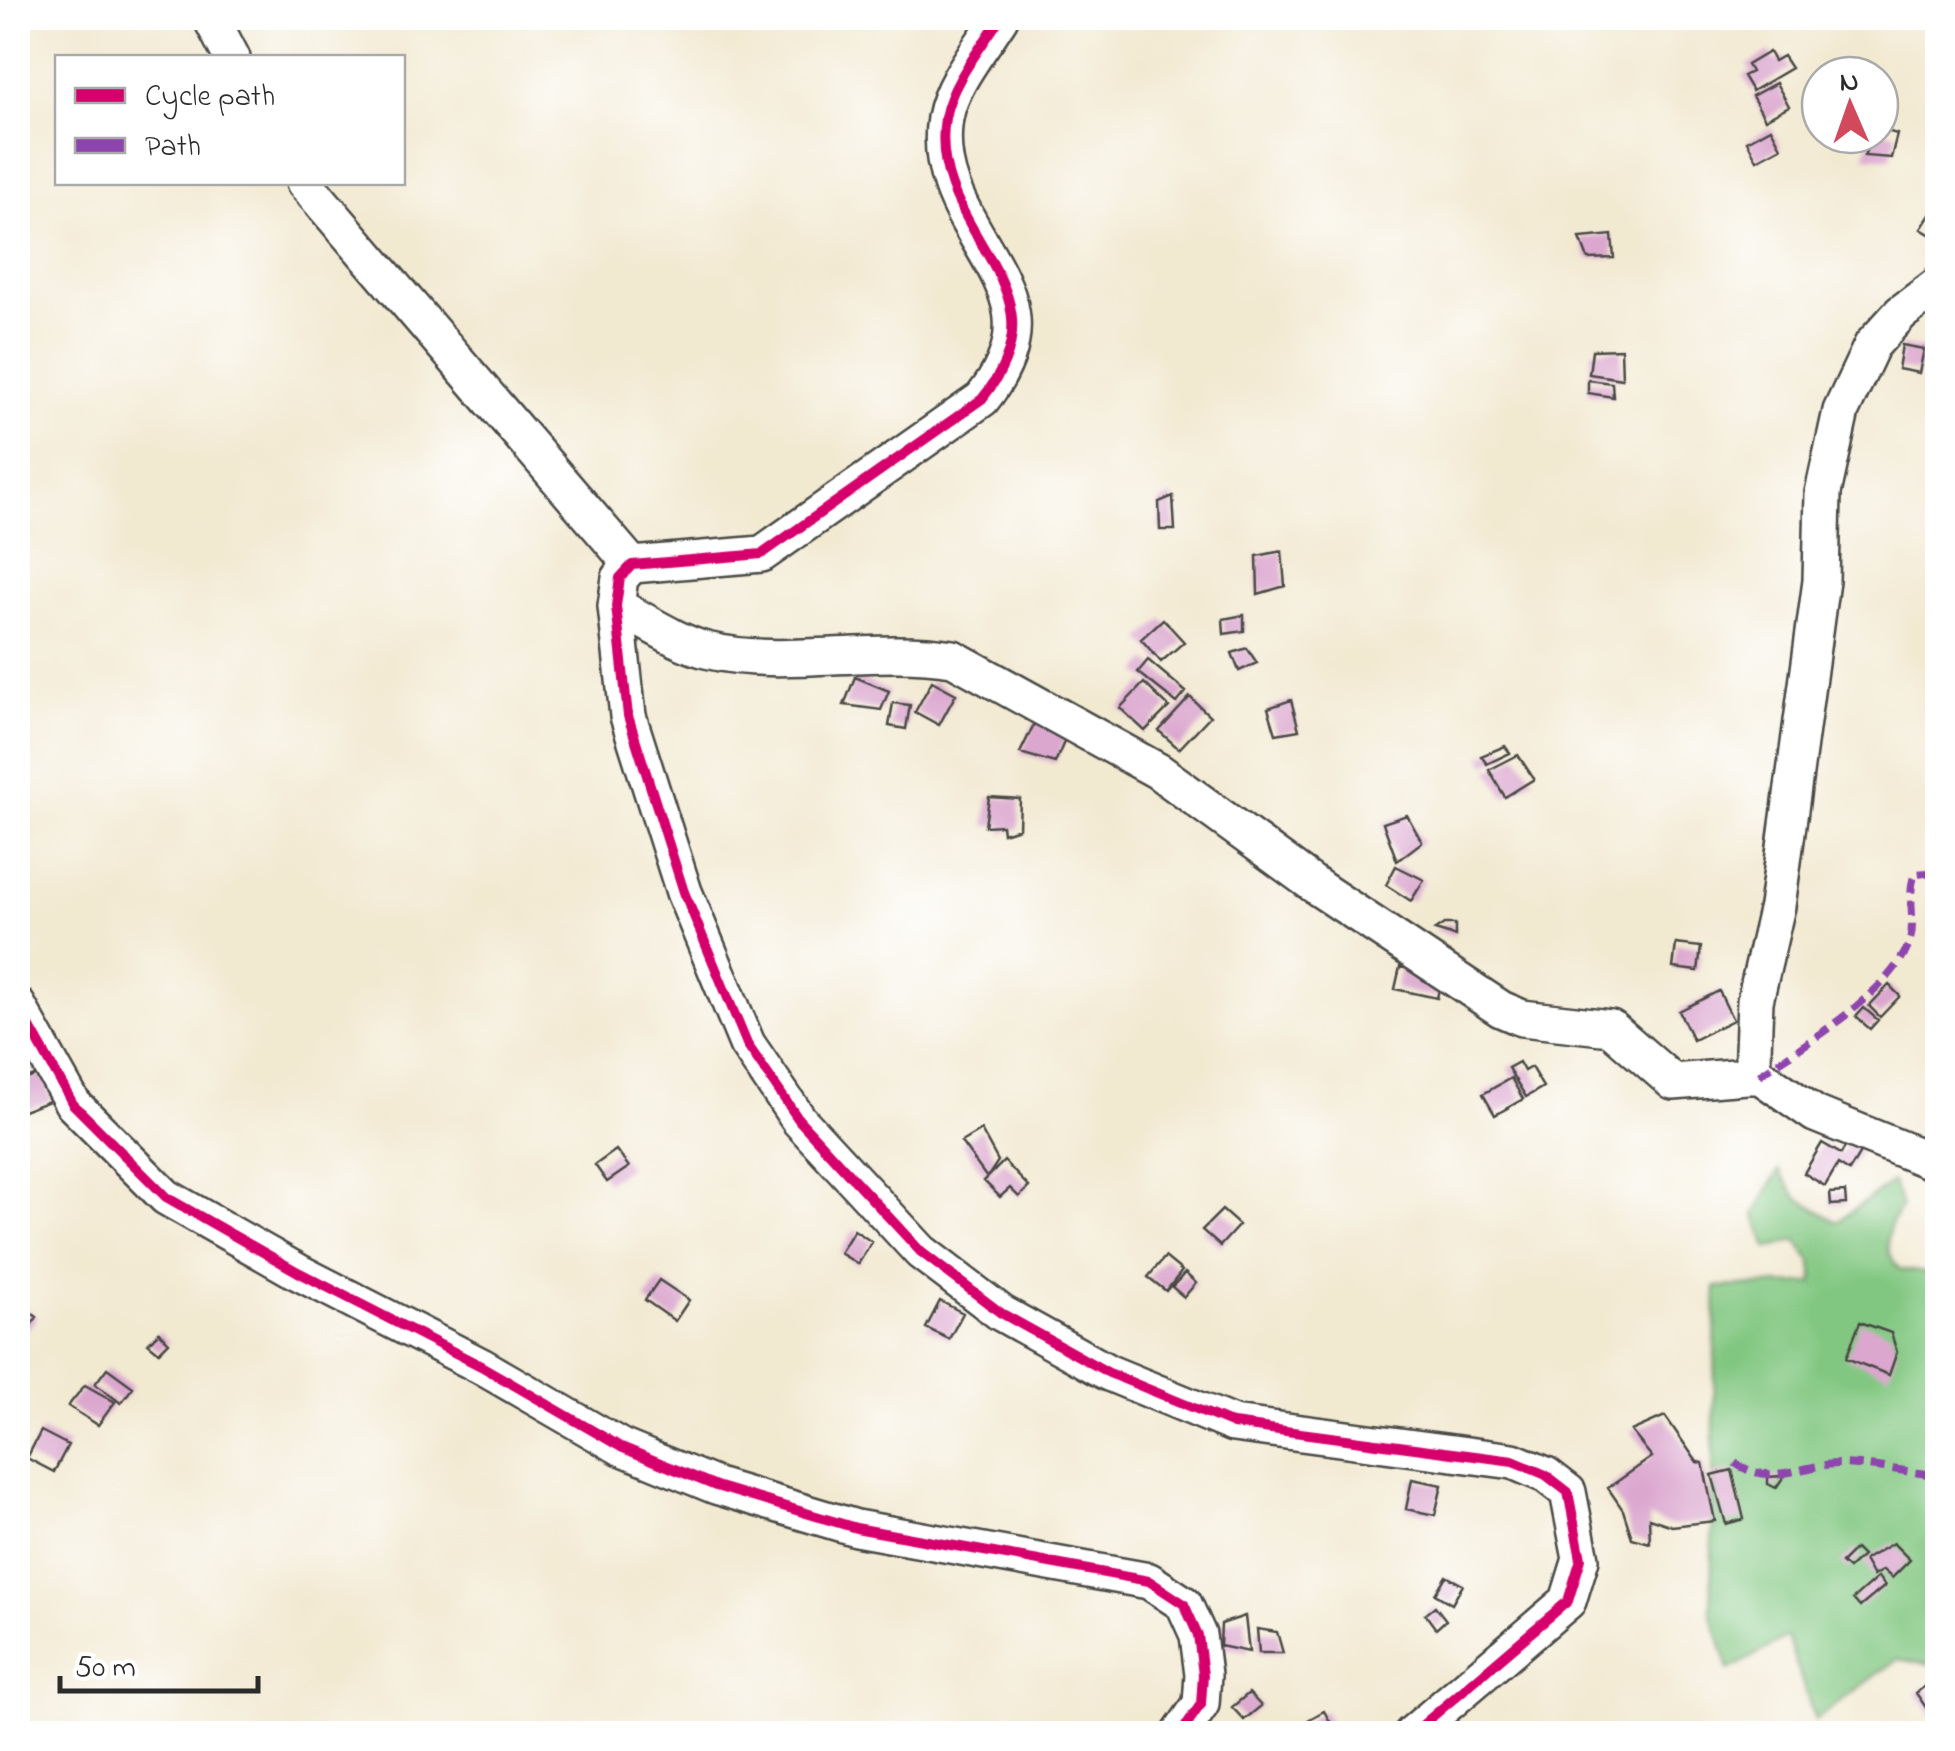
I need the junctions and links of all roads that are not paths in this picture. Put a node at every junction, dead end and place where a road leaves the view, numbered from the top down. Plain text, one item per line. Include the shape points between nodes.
1 (212, 18) edge
2 (1000, 18) edge
3 (230, 55) edge
4 (307, 185) edge
5 (1938, 285) edge
6 (632, 565) junction
7 (616, 606) junction
8 (18, 1006) edge
9 (1752, 1076) junction
10 (1938, 1164) edge
11 (1180, 1734) edge
12 (1412, 1734) edge

1 - 3 street
2 - 6 street via 956,90 946,117 944,161 956,201 1014,305 1016,334 1000,376 982,399 762,554
4 - 6 street
5 - 9 street via 1872,344 1841,411 1823,493 1821,581 1777,906 1758,986
6 - 7 street via 620,578
7 - 9 street via 704,650 954,658 1158,770 1320,890 1500,1008 1522,1018 1611,1028 1673,1082
7 - 12 street via 628,716 684,892 748,1044 799,1120 921,1252 1001,1314 1094,1365 1234,1424 1513,1461 1568,1492 1581,1559 1568,1601
8 - 11 street via 73,1104 166,1197 621,1447 716,1486 856,1528 1150,1581 1184,1604 1198,1635 1201,1704
9 - 10 street via 1815,1114

